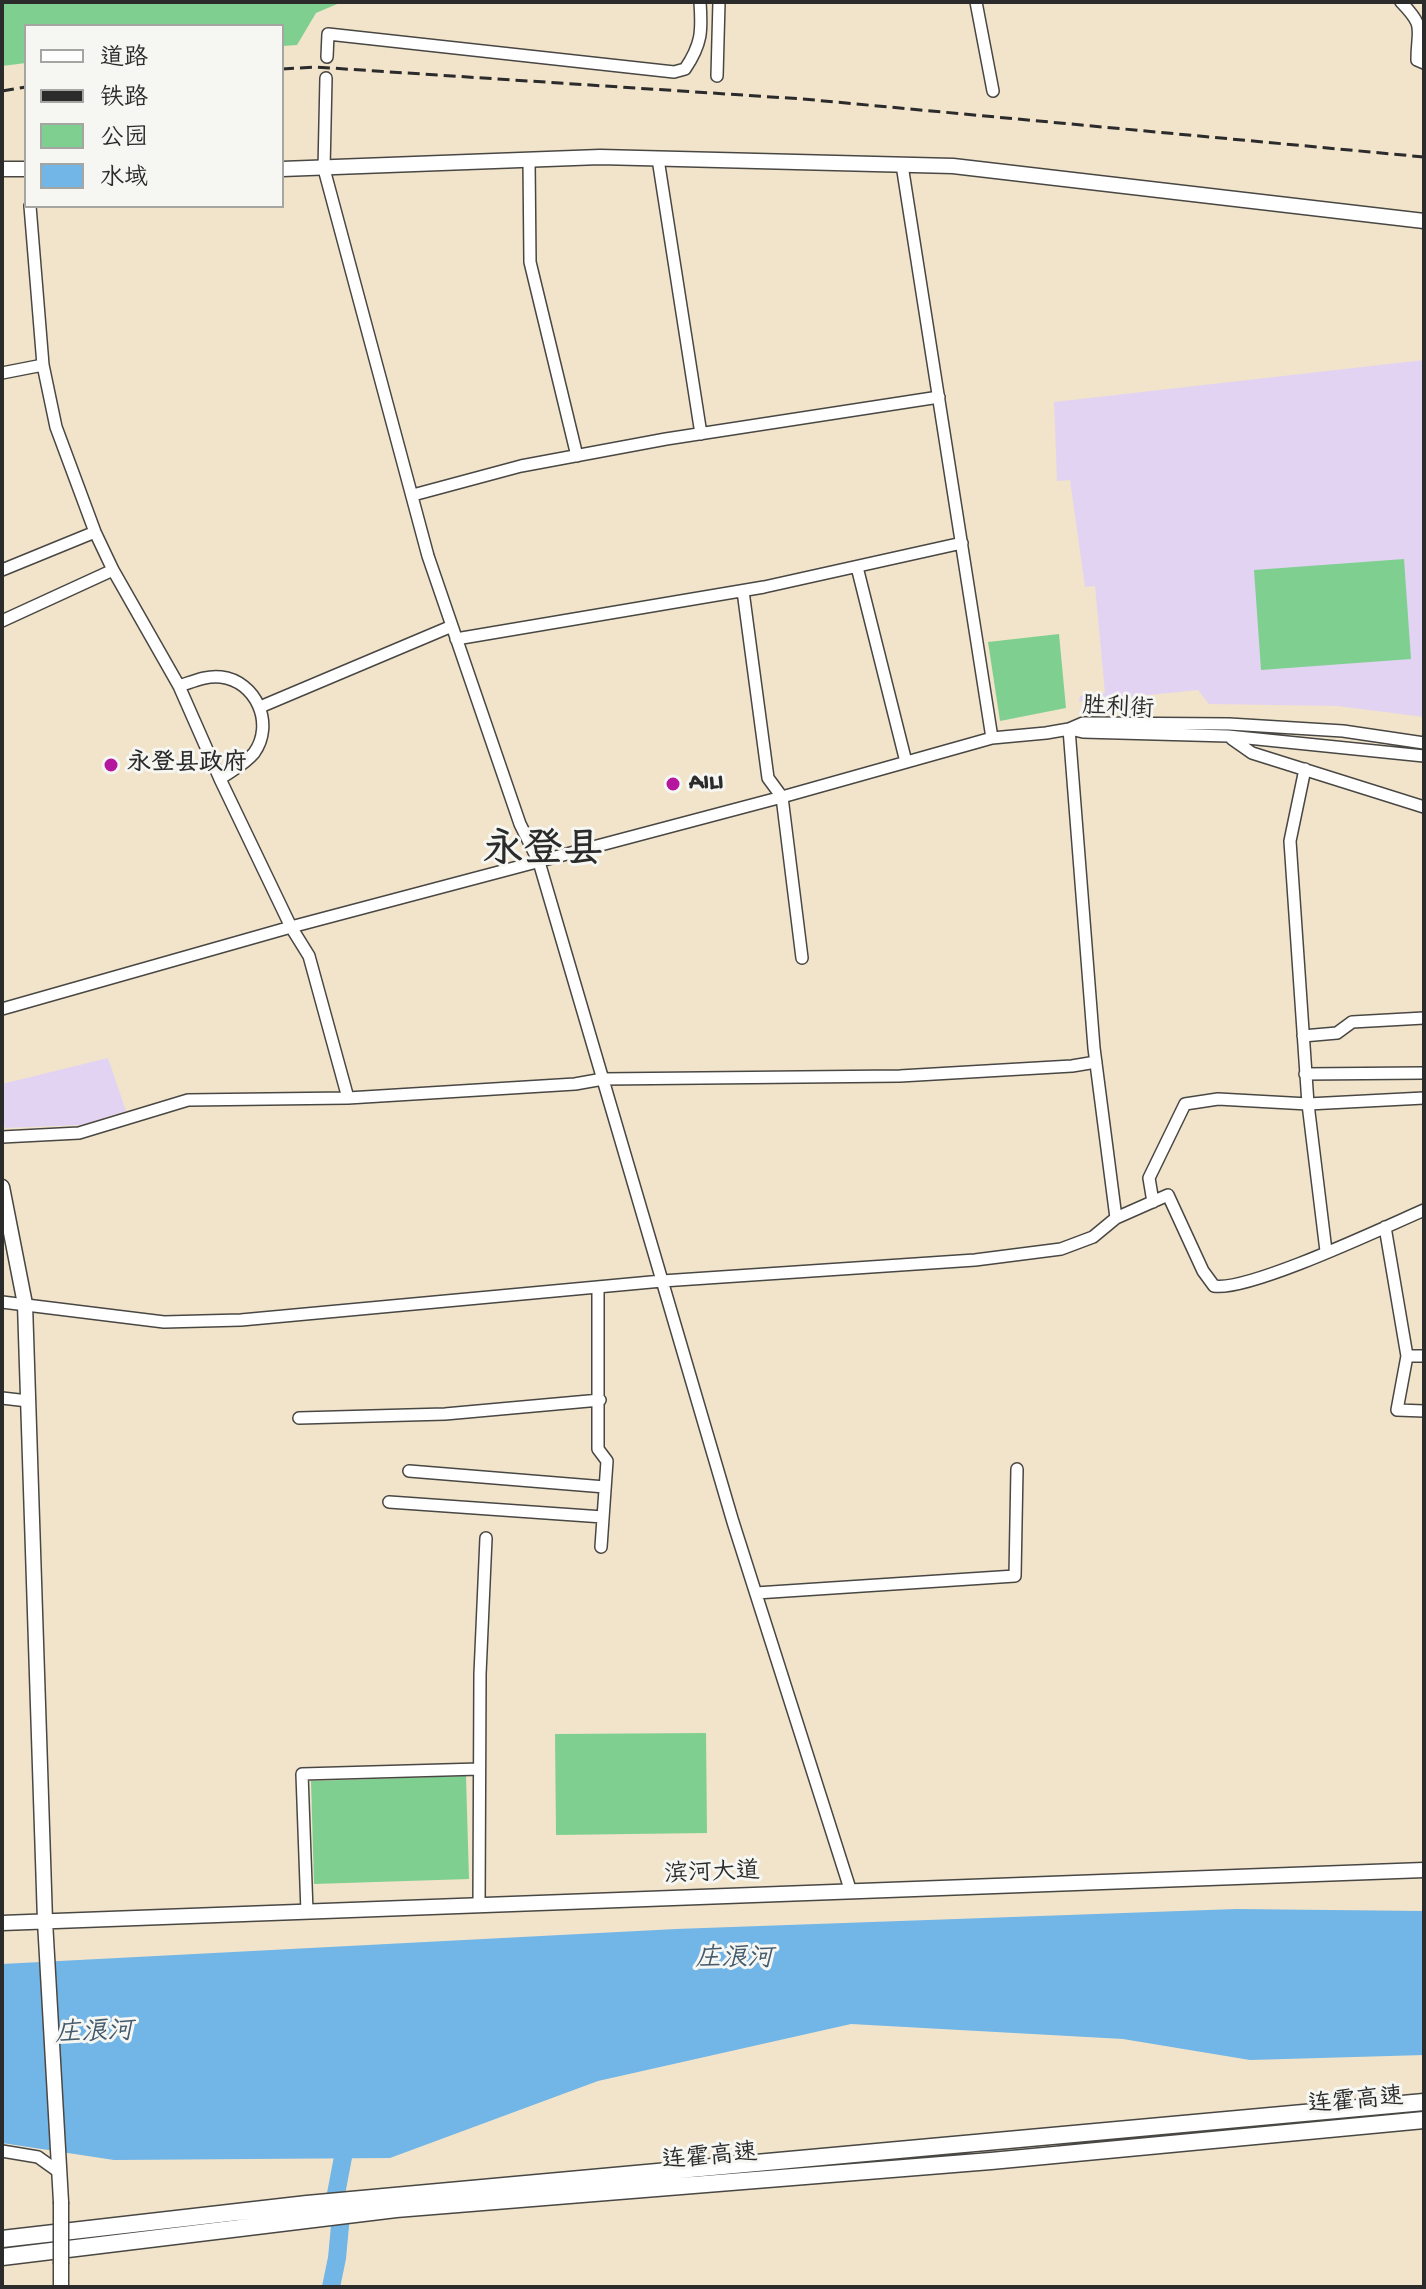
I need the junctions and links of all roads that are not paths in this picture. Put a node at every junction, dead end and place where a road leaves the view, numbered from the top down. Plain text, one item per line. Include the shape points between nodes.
1 (700, 2) edge
2 (719, 2) edge
3 (976, 2) edge
4 (1401, 2) edge
5 (327, 57) dead end
6 (1424, 63) edge
7 (717, 76) dead end
8 (326, 78) dead end
9 (993, 91) dead end
10 (658, 159) junction
11 (529, 160) junction
12 (902, 165) junction
13 (2, 169) edge
14 (24, 169) edge
15 (284, 169) edge
16 (324, 169) junction
17 (30, 208) edge
18 (1424, 221) edge
19 (43, 365) junction
20 (2, 373) edge
21 (939, 397) junction
22 (701, 434) junction
23 (577, 456) junction
24 (413, 495) junction
25 (95, 532) junction
26 (962, 543) junction
27 (857, 567) junction
28 (2, 570) edge
29 (113, 570) junction
30 (743, 591) junction
31 (2, 621) edge
32 (452, 626) junction
33 (456, 639) junction
34 (179, 686) junction
35 (260, 707) junction
36 (1069, 729) junction
37 (1228, 736) junction
38 (992, 738) junction
39 (1424, 743) edge
40 (1424, 756) edge
41 (906, 762) junction
42 (1305, 769) junction
43 (220, 779) junction
44 (782, 797) junction
45 (1424, 807) edge
46 (539, 862) junction
47 (291, 927) junction
48 (802, 958) dead end
49 (2, 1009) edge
50 (1424, 1018) edge
51 (1303, 1036) junction
52 (1096, 1062) junction
53 (1423, 1073) edge
54 (1305, 1074) junction
55 (603, 1079) junction
56 (348, 1098) junction
57 (1424, 1098) edge
58 (1308, 1104) junction
59 (2, 1137) edge
60 (2, 1187) edge
61 (1153, 1202) junction
62 (1424, 1210) edge
63 (1116, 1218) junction
64 (1385, 1227) junction
65 (1326, 1251) junction
66 (662, 1281) junction
67 (598, 1287) junction
68 (2, 1302) edge
69 (25, 1304) junction
70 (1407, 1356) junction
71 (1424, 1356) edge
72 (2, 1398) edge
73 (600, 1400) junction
74 (28, 1401) junction
75 (1424, 1411) edge
76 (299, 1418) dead end
77 (1017, 1469) dead end
78 (409, 1471) dead end
79 (605, 1487) junction
80 (389, 1502) dead end
81 (603, 1517) junction
82 (486, 1538) dead end
83 (601, 1547) dead end
84 (756, 1593) junction
85 (479, 1769) junction
86 (1424, 1870) edge
87 (851, 1892) junction
88 (479, 1906) junction
89 (307, 1912) junction
90 (45, 1921) junction
91 (2, 1923) edge
92 (1424, 2102) edge
93 (1424, 2120) edge
94 (2, 2151) edge
95 (59, 2172) junction
96 (396, 2202) junction
97 (306, 2211) junction
98 (2, 2239) edge
99 (2, 2257) edge
100 (61, 2287) edge

1 - 5 street via 702,32 695,53 685,69 674,72 328,34
2 - 7 street
3 - 9 street
4 - 6 street via 1417,17 1417,60
8 - 16 street
10 - 11 main road
10 - 12 main road
10 - 22 street
11 - 16 main road
11 - 23 street via 530,262
12 - 18 main road via 953,166
12 - 21 street
13 - 14 main road
15 - 16 main road
16 - 24 street
17 - 19 street
19 - 20 street
19 - 25 street via 56,427
21 - 22 street
21 - 26 street
22 - 23 street
23 - 24 street
24 - 32 street
25 - 28 street
25 - 29 street
26 - 27 street
26 - 38 street
27 - 30 street
27 - 41 street
29 - 31 street
29 - 34 street
30 - 33 street
30 - 44 street via 768,778
32 - 33 street
32 - 35 street
33 - 46 street via 520,824
34 - 35 street via 227,678 247,689
34 - 43 street
35 - 43 street via 257,747
36 - 37 street, 胜利街
36 - 38 street
36 - 39 street, 胜利街 via 1083,723 1229,724 1343,731
36 - 52 street
37 - 40 street, 胜利街
37 - 42 street via 1252,753
38 - 41 street
41 - 44 street
42 - 45 street
42 - 51 street via 1290,841
43 - 47 street
44 - 46 street
44 - 48 street
46 - 47 street
46 - 55 street
47 - 49 street
47 - 56 street via 309,956
50 - 51 street via 1352,1022 1337,1033
51 - 54 street
52 - 55 street via 900,1076
52 - 63 street
53 - 54 street
54 - 58 street
55 - 56 street
55 - 66 street
56 - 59 street via 188,1100 79,1133
57 - 58 street
58 - 61 street via 1218,1099 1185,1104 1149,1178
58 - 65 street
60 - 69 main road
61 - 63 street
61 - 65 street via 1168,1195 1214,1286 1264,1275
62 - 64 street
63 - 66 street via 1093,1237 1061,1249 975,1260
64 - 65 street
64 - 70 street
66 - 67 street
66 - 84 street
67 - 69 street via 241,1320 164,1322
67 - 73 street
68 - 69 street
69 - 74 main road
70 - 71 street
70 - 75 street via 1397,1410
72 - 74 street
73 - 76 street via 445,1414
73 - 79 street via 598,1449 607,1461
74 - 90 main road
77 - 84 street via 1015,1576
78 - 79 street
79 - 81 street
80 - 81 street
81 - 83 street
82 - 85 street
84 - 87 street
85 - 88 street
85 - 89 street via 302,1774
86 - 87 main road, 滨河大道
87 - 88 main road, 滨河大道
88 - 89 main road, 滨河大道
89 - 90 main road, 滨河大道
90 - 91 main road, 滨河大道
90 - 95 main road
92 - 96 highway, 连霍高速
93 - 96 highway, 连霍高速 via 975,2162
94 - 95 street via 38,2157
95 - 100 main road, bridge
96 - 97 highway, 连霍高速
97 - 98 highway, 连霍高速
97 - 99 highway, 连霍高速

